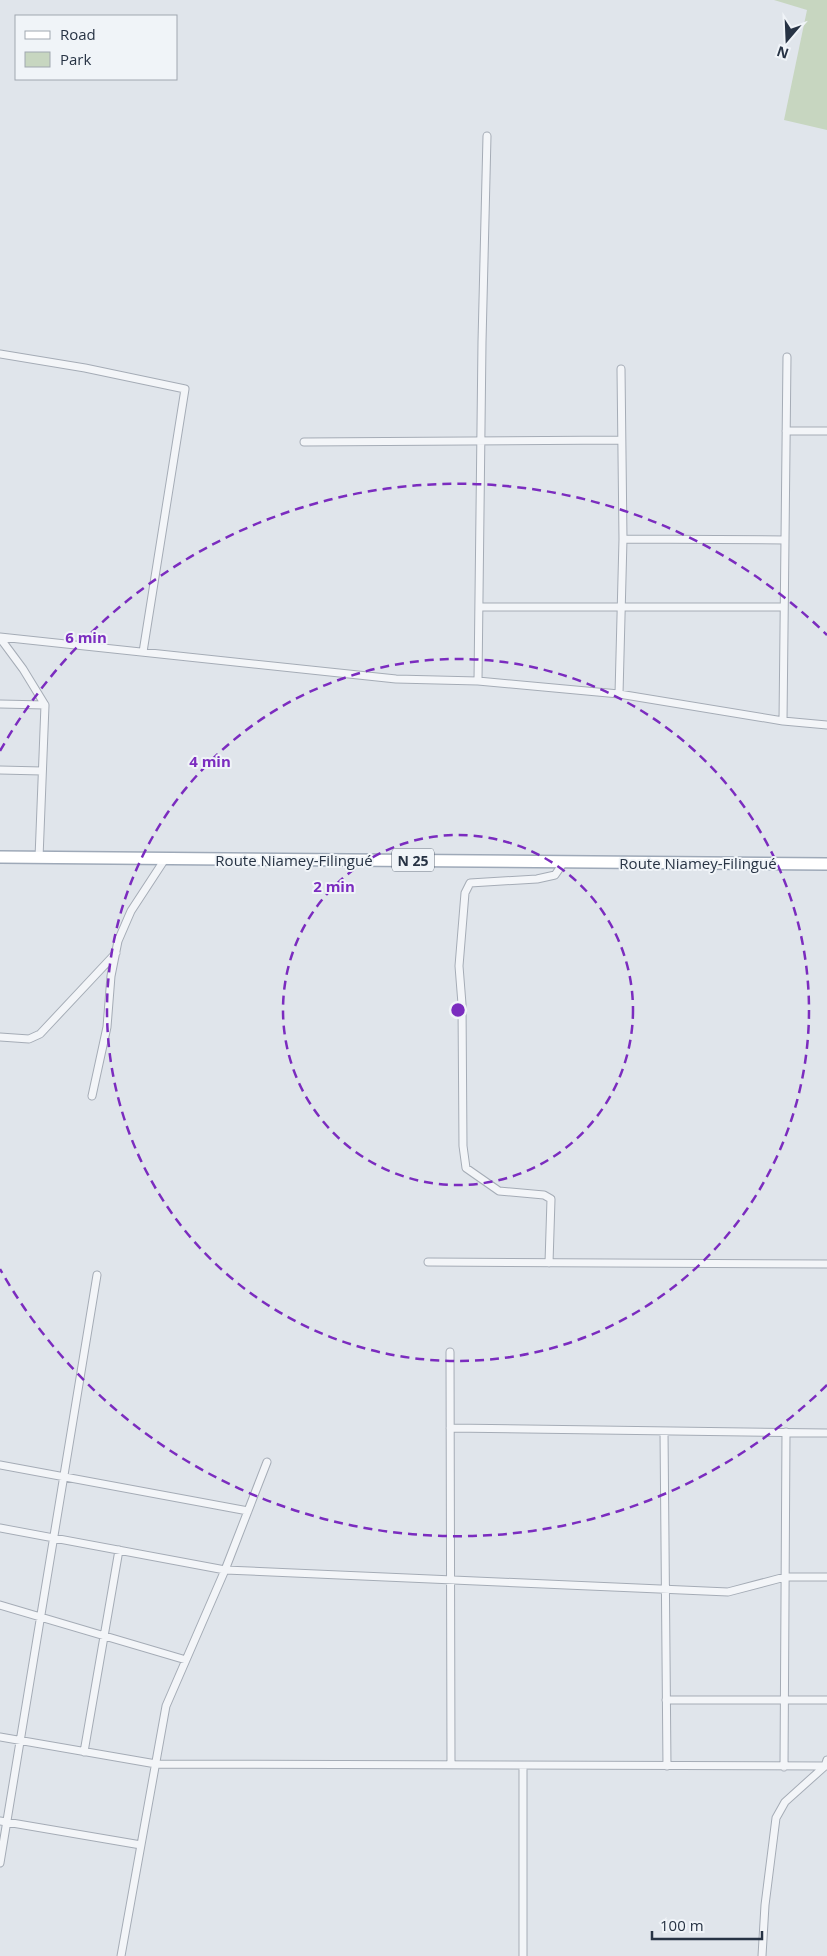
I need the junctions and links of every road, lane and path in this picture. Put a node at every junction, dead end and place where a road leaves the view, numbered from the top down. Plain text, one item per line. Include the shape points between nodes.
1 (486, 136) dead end
2 (0, 354) edge
3 (787, 357) dead end
4 (621, 368) dead end
5 (786, 431) junction
6 (827, 431) edge
7 (481, 440) junction
8 (621, 440) junction
9 (304, 442) dead end
10 (623, 539) junction
11 (785, 540) junction
12 (621, 606) junction
13 (479, 607) junction
14 (784, 607) junction
15 (0, 638) edge
16 (142, 652) junction
17 (478, 681) junction
18 (619, 694) junction
19 (0, 704) edge
20 (45, 704) junction
21 (783, 721) junction
22 (827, 726) edge
23 (0, 770) edge
24 (42, 771) junction
25 (0, 857) edge
26 (39, 858) junction
27 (165, 859) junction
28 (564, 862) junction
29 (827, 864) edge
30 (116, 953) junction
31 (0, 1037) edge
32 (92, 1096) dead end
33 (428, 1262) dead end
34 (549, 1263) junction
35 (827, 1264) edge
36 (98, 1275) dead end
37 (450, 1352) dead end
38 (450, 1428) junction
39 (664, 1431) junction
40 (786, 1432) junction
41 (827, 1433) edge
42 (267, 1462) dead end
43 (0, 1465) edge
44 (64, 1477) junction
45 (248, 1511) junction
46 (0, 1528) edge
47 (54, 1538) junction
48 (119, 1550) junction
49 (225, 1570) junction
50 (785, 1577) junction
51 (827, 1577) edge
52 (451, 1580) junction
53 (665, 1589) junction
54 (0, 1605) edge
55 (41, 1617) junction
56 (104, 1636) junction
57 (186, 1660) junction
58 (785, 1699) junction
59 (666, 1700) junction
60 (827, 1700) edge
61 (0, 1737) edge
62 (20, 1740) junction
63 (84, 1752) junction
64 (156, 1764) junction
65 (826, 1764) edge
66 (451, 1765) junction
67 (523, 1766) junction
68 (667, 1766) junction
69 (784, 1767) junction
70 (3, 1822) edge
71 (141, 1845) junction
72 (0, 1863) edge
73 (121, 1956) edge
74 (523, 1956) edge
75 (762, 1956) edge

1 - 7 street
2 - 16 street via 185,389
3 - 5 street
4 - 8 street
5 - 6 street
5 - 11 street
7 - 8 street
7 - 9 street
7 - 13 street
8 - 10 street
10 - 11 street
10 - 12 street
11 - 14 street
12 - 13 street
12 - 14 street
12 - 18 street
13 - 17 street
14 - 21 street
15 - 16 street
15 - 20 street
16 - 17 street via 396,679
17 - 18 street
18 - 21 street
19 - 20 street
20 - 24 street
21 - 22 street
23 - 24 street
24 - 26 street
25 - 26 main road, Route Niamey-Filingué / N 25
26 - 27 main road, Route Niamey-Filingué / N 25
27 - 28 main road, Route Niamey-Filingué / N 25
27 - 30 street via 131,911
28 - 29 main road, Route Niamey-Filingué / N 25
28 - 34 street via 555,875 470,883 465,893 460,966 466,1168 499,1191 544,1195 551,1199
30 - 31 street via 40,1034 29,1039
30 - 32 street via 107,1027
33 - 34 street
34 - 35 street
36 - 44 street
37 - 38 street
38 - 39 street
38 - 52 street
39 - 40 street
39 - 53 street
40 - 41 street
40 - 50 street
42 - 45 street
43 - 44 street
44 - 45 street
44 - 47 street
45 - 49 street
46 - 47 street
47 - 48 street
47 - 55 street
48 - 49 street
48 - 56 street
49 - 52 street
49 - 57 street
50 - 51 street
50 - 53 street via 728,1592
50 - 58 street
52 - 53 street
52 - 66 street
53 - 59 street
54 - 55 street
55 - 56 street
55 - 62 street
56 - 57 street
56 - 63 street
57 - 64 street via 166,1706
58 - 59 street
58 - 60 street
58 - 69 street
59 - 68 street
61 - 62 street
62 - 63 street
62 - 70 street
63 - 64 street
64 - 66 street
64 - 71 street
65 - 69 street
65 - 75 street via 786,1802 776,1818
66 - 67 street
67 - 68 street
67 - 74 street
68 - 69 street
70 - 71 street
70 - 72 street
71 - 73 street

